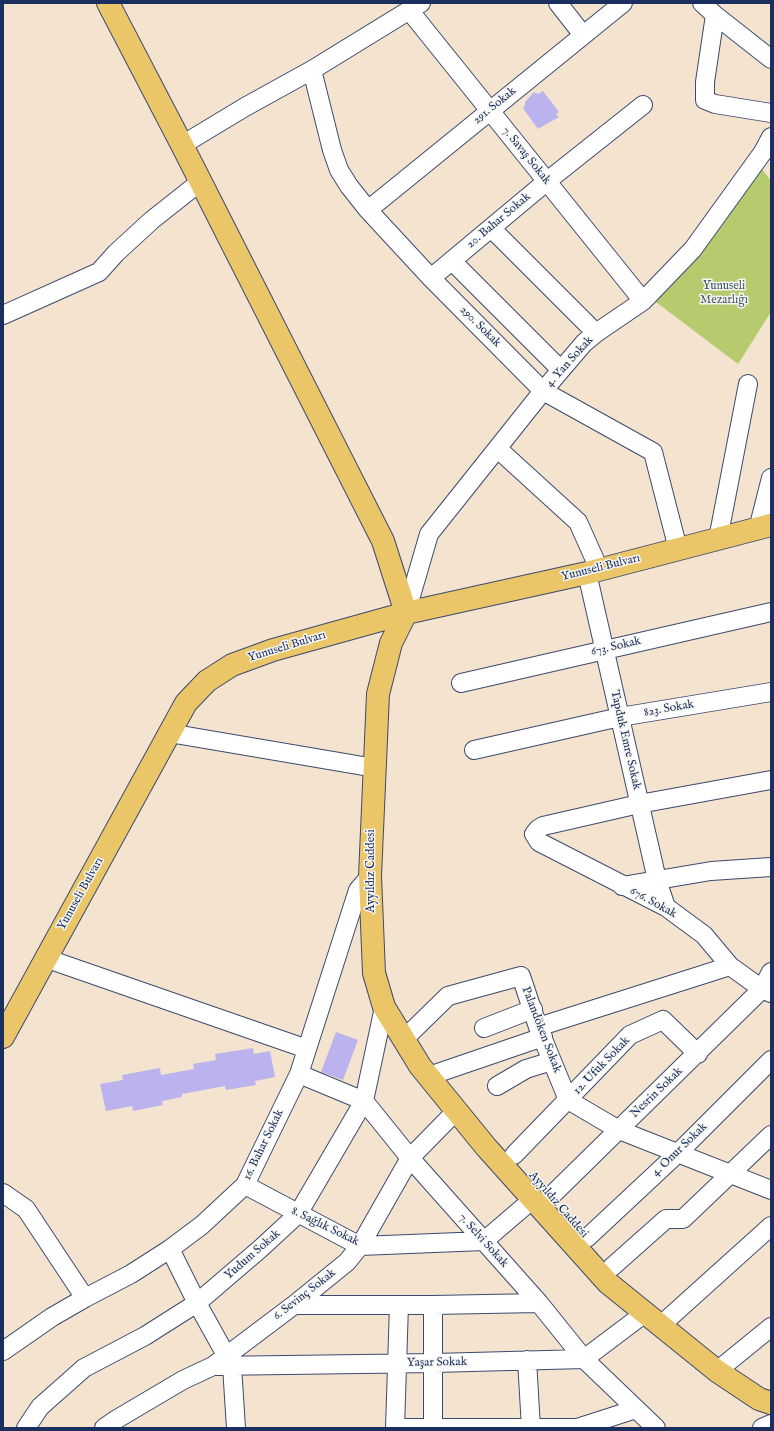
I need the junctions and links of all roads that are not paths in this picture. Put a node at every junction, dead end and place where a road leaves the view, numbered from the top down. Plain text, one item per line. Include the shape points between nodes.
1 (108, 3) edge
2 (558, 3) edge
3 (623, 3) edge
4 (702, 3) edge
5 (415, 7) edge
6 (715, 15) junction
7 (583, 35) junction
8 (771, 59) edge
9 (312, 70) junction
10 (643, 105) dead end
11 (489, 111) junction
12 (771, 113) edge
13 (182, 145) junction
14 (768, 151) edge
15 (200, 182) junction
16 (546, 182) junction
17 (368, 210) junction
18 (491, 228) junction
19 (452, 261) junction
20 (432, 278) junction
21 (643, 301) junction
22 (3, 314) edge
23 (596, 333) junction
24 (561, 370) junction
25 (748, 384) dead end
26 (543, 391) junction
27 (498, 449) junction
28 (771, 478) edge
29 (764, 527) edge
30 (718, 539) junction
31 (678, 549) junction
32 (593, 571) junction
33 (771, 612) edge
34 (406, 613) junction
35 (604, 650) junction
36 (461, 683) dead end
37 (771, 692) edge
38 (620, 717) junction
39 (169, 733) junction
40 (474, 750) dead end
41 (375, 768) junction
42 (771, 780) edge
43 (639, 804) junction
44 (771, 867) edge
45 (370, 876) junction
46 (657, 880) junction
47 (622, 886) junction
48 (666, 907) junction
49 (45, 958) junction
50 (730, 966) junction
51 (769, 981) edge
52 (384, 1006) junction
53 (533, 1009) junction
54 (484, 1028) dead end
55 (540, 1032) junction
56 (3, 1037) edge
57 (403, 1040) junction
58 (307, 1049) junction
59 (698, 1054) junction
60 (771, 1060) edge
61 (552, 1061) junction
62 (299, 1074) junction
63 (429, 1076) junction
64 (497, 1086) dead end
65 (568, 1100) junction
66 (364, 1101) junction
67 (457, 1110) junction
68 (619, 1130) junction
69 (771, 1135) edge
70 (678, 1153) junction
71 (514, 1155) junction
72 (410, 1158) junction
73 (731, 1174) junction
74 (245, 1185) junction
75 (771, 1190) edge
76 (3, 1193) edge
77 (542, 1198) junction
78 (298, 1214) junction
79 (771, 1226) edge
80 (587, 1238) junction
81 (484, 1241) junction
82 (360, 1246) junction
83 (170, 1249) junction
84 (612, 1267) junction
85 (85, 1298) junction
86 (196, 1303) junction
87 (539, 1303) junction
88 (294, 1305) junction
89 (399, 1305) junction
90 (433, 1305) junction
91 (653, 1320) junction
92 (771, 1327) edge
93 (3, 1351) edge
94 (584, 1359) junction
95 (527, 1360) junction
96 (224, 1363) junction
97 (434, 1363) junction
98 (397, 1364) junction
99 (717, 1371) junction
100 (771, 1403) edge
101 (636, 1410) junction
102 (771, 1424) edge
103 (26, 1428) edge
104 (104, 1428) edge
105 (236, 1428) edge
106 (395, 1428) edge
107 (402, 1428) edge
108 (413, 1428) edge
109 (433, 1428) edge
110 (531, 1428) edge
111 (656, 1428) edge
112 (762, 1428) edge

1 - 13 main road
2 - 7 street
3 - 7 street, 291. Sokak
4 - 6 street
5 - 9 street
5 - 11 street, 7. Savaş Sokak
6 - 8 street
6 - 12 street via 705,82 705,100
7 - 11 street, 291. Sokak
9 - 13 street
9 - 17 street, 290. Sokak via 339,170
10 - 16 street, 20. Bahar Sokak
11 - 16 street, 7. Savaş Sokak
11 - 17 street, 291. Sokak
13 - 15 main road
14 - 21 street, 4. Yan Sokak via 693,249
15 - 22 street via 152,220 99,272
15 - 34 main road via 383,541
16 - 18 street, 20. Bahar Sokak
16 - 21 street, 7. Savaş Sokak
17 - 20 street, 290. Sokak
18 - 19 street, 20. Bahar Sokak
18 - 23 street
19 - 20 street, 20. Bahar Sokak
19 - 24 street
20 - 26 street, 290. Sokak
21 - 23 street, 4. Yan Sokak
23 - 24 street, 4. Yan Sokak
24 - 26 street, 4. Yan Sokak
25 - 30 street
26 - 27 street, 4. Yan Sokak
26 - 31 street, 290. Sokak via 652,452
27 - 32 street, Tapduk Emre Sokak via 578,522
27 - 34 street, 4. Yan Sokak via 429,534
28 - 29 street
29 - 30 main road, Yunuseli Bulvarı
30 - 31 main road, Yunuseli Bulvarı
31 - 32 main road, Yunuseli Bulvarı
32 - 34 main road, Yunuseli Bulvarı
32 - 35 street, Tapduk Emre Sokak
33 - 35 street, 673. Sokak
34 - 39 main road, Yunuseli Bulvarı via 273,650 232,665 206,682 186,703
34 - 41 main road, Ayyıldız Caddesi via 390,643 378,694
35 - 36 street, 673. Sokak
35 - 38 street, Tapduk Emre Sokak
37 - 38 street, 823. Sokak
38 - 40 street, 823. Sokak
38 - 43 street, Tapduk Emre Sokak
39 - 41 street
39 - 49 main road, Yunuseli Bulvarı
41 - 45 main road, Ayyıldız Caddesi
42 - 43 street
43 - 46 street, Tapduk Emre Sokak
43 - 47 street, 676. Sokak via 542,826 534,834 539,842
44 - 46 street via 711,871
45 - 52 main road, Ayyıldız Caddesi via 374,973
45 - 58 street, 16. Bahar Sokak via 358,890
46 - 47 street
46 - 48 street, Tapduk Emre Sokak
47 - 48 street, 676. Sokak
48 - 50 street, 676. Sokak via 704,935
49 - 56 main road, Yunuseli Bulvarı
49 - 58 street
50 - 51 street, 676. Sokak
50 - 55 street
51 - 59 street, Nesrin Sokak
52 - 57 main road, Ayyıldız Caddesi
52 - 66 street, Yudum Sokak
53 - 54 street
53 - 55 street, Palandöken Sokak
53 - 57 street, Palandöken Sokak via 521,976 448,996
55 - 61 street, Palandöken Sokak
55 - 63 street
57 - 63 main road, Ayyıldız Caddesi
58 - 62 street, 16. Bahar Sokak
59 - 65 street, 12. Ufuk Sokak via 663,1020 630,1035
59 - 68 street, Nesrin Sokak
60 - 70 street, 4. Onur Sokak
61 - 64 street via 526,1069
61 - 65 street, Palandöken Sokak
62 - 66 street, 7. Selvi Sokak
62 - 74 street, 16. Bahar Sokak
63 - 67 main road, Ayyıldız Caddesi
65 - 68 street
65 - 71 street, 12. Ufuk Sokak
66 - 72 street, 7. Selvi Sokak
66 - 78 street, Yudum Sokak
67 - 71 main road, Ayyıldız Caddesi
67 - 72 street, 6. Sevinç Sokak
67 - 77 main road, Ayyıldız Caddesi via 486,1147
68 - 70 street
68 - 77 street, Nesrin Sokak
69 - 73 street
70 - 73 street
70 - 80 street, 4. Onur Sokak
71 - 77 main road, Ayyıldız Caddesi
72 - 81 street, 7. Selvi Sokak
72 - 82 street, 6. Sevinç Sokak
73 - 75 street
73 - 84 street via 683,1219 666,1219
74 - 78 street, 8. Sağlık Sokak
74 - 83 street, 16. Bahar Sokak
76 - 85 street via 26,1209
77 - 80 main road, Ayyıldız Caddesi
77 - 81 street, Nesrin Sokak
77 - 91 main road, Ayyıldız Caddesi via 608,1283
78 - 82 street, 8. Sağlık Sokak
78 - 86 street, Yudum Sokak via 260,1250
79 - 91 street
80 - 84 main road, Ayyıldız Caddesi
81 - 82 street, 8. Sağlık Sokak
81 - 87 street, 7. Selvi Sokak
82 - 88 street, 6. Sevinç Sokak via 347,1262
83 - 85 street, 16. Bahar Sokak via 131,1274
83 - 86 street
84 - 91 main road, Ayyıldız Caddesi
85 - 93 street, 16. Bahar Sokak via 52,1316
86 - 96 street
86 - 103 street, Yudum Sokak via 145,1336 84,1368 40,1407
87 - 90 street
87 - 94 street, 7. Selvi Sokak
88 - 89 street
88 - 96 street, 6. Sevinç Sokak
89 - 90 street
89 - 98 street
90 - 97 street
91 - 94 street
91 - 99 main road, Ayyıldız Caddesi
92 - 99 street
94 - 95 street, Yaşar Sokak
94 - 101 street, 7. Selvi Sokak
95 - 97 street, Yaşar Sokak
95 - 110 street
96 - 98 street, Yaşar Sokak
96 - 104 street, 6. Sevinç Sokak via 177,1384
96 - 105 street
97 - 98 street, Yaşar Sokak
97 - 109 street
98 - 106 street
99 - 100 main road, Ayyıldız Caddesi via 759,1399
101 - 110 street via 577,1428
101 - 111 street, 7. Selvi Sokak
102 - 112 street
107 - 108 street
108 - 109 street
109 - 110 street

